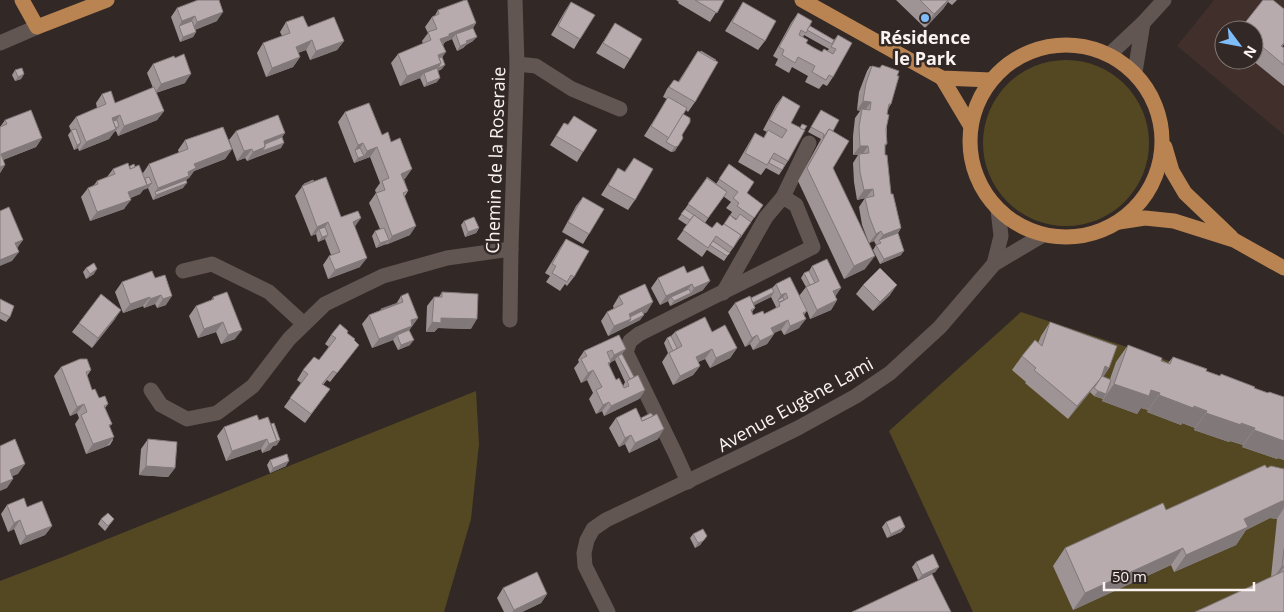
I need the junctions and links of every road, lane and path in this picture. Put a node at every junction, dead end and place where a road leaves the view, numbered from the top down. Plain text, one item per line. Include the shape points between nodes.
1 (22, 0) edge
2 (107, 0) edge
3 (515, 0) edge
4 (802, 0) edge
5 (1164, 0) edge
6 (1143, 23) junction
7 (37, 27) junction
8 (0, 43) edge
9 (1110, 54) junction
10 (517, 64) junction
11 (1135, 72) junction
12 (942, 78) junction
13 (991, 80) junction
14 (620, 109) dead end
15 (970, 124) junction
16 (1162, 136) junction
17 (808, 143) dead end
18 (783, 197) junction
19 (998, 210) junction
20 (1118, 222) junction
21 (1044, 235) junction
22 (1234, 240) junction
23 (511, 249) junction
24 (994, 264) junction
25 (1284, 268) edge
26 (184, 271) dead end
27 (723, 293) junction
28 (510, 320) dead end
29 (304, 324) junction
30 (150, 390) dead end
31 (688, 482) junction
32 (608, 612) edge

1 - 7 main road
2 - 7 main road
3 - 10 street, Chemin de la Roseraie
4 - 12 main road
5 - 6 street
6 - 9 street
6 - 11 street
7 - 8 street
9 - 11 main road
9 - 13 main road via 1078,44 1046,46 1015,58
10 - 14 street via 536,66 572,89
10 - 23 street, Chemin de la Roseraie
11 - 16 main road via 1159,113
12 - 13 main road
12 - 15 main road
13 - 15 main road via 978,101
15 - 19 main road via 968,145 973,170 983,192
16 - 20 main road via 1160,161 1152,185 1137,206
16 - 22 main road via 1172,171 1185,192
17 - 18 street
18 - 27 street via 766,217
18 - 27 street via 796,205 813,247
19 - 21 main road via 1019,226
19 - 24 street via 1001,236
20 - 21 main road via 1094,233 1069,238
20 - 22 main road via 1145,218 1174,221
21 - 24 street
22 - 25 main road
23 - 28 street, Chemin de la Roseraie
23 - 29 street via 447,258 383,276 325,304
24 - 31 street, Avenue Eugène Lami via 940,327 890,373 798,428
26 - 29 street via 212,264 269,292
27 - 31 street via 639,334 630,341 626,352
29 - 30 street via 253,386 216,413 187,420 161,405
31 - 32 street, Avenue Eugène Lami via 593,529 584,553 585,566

